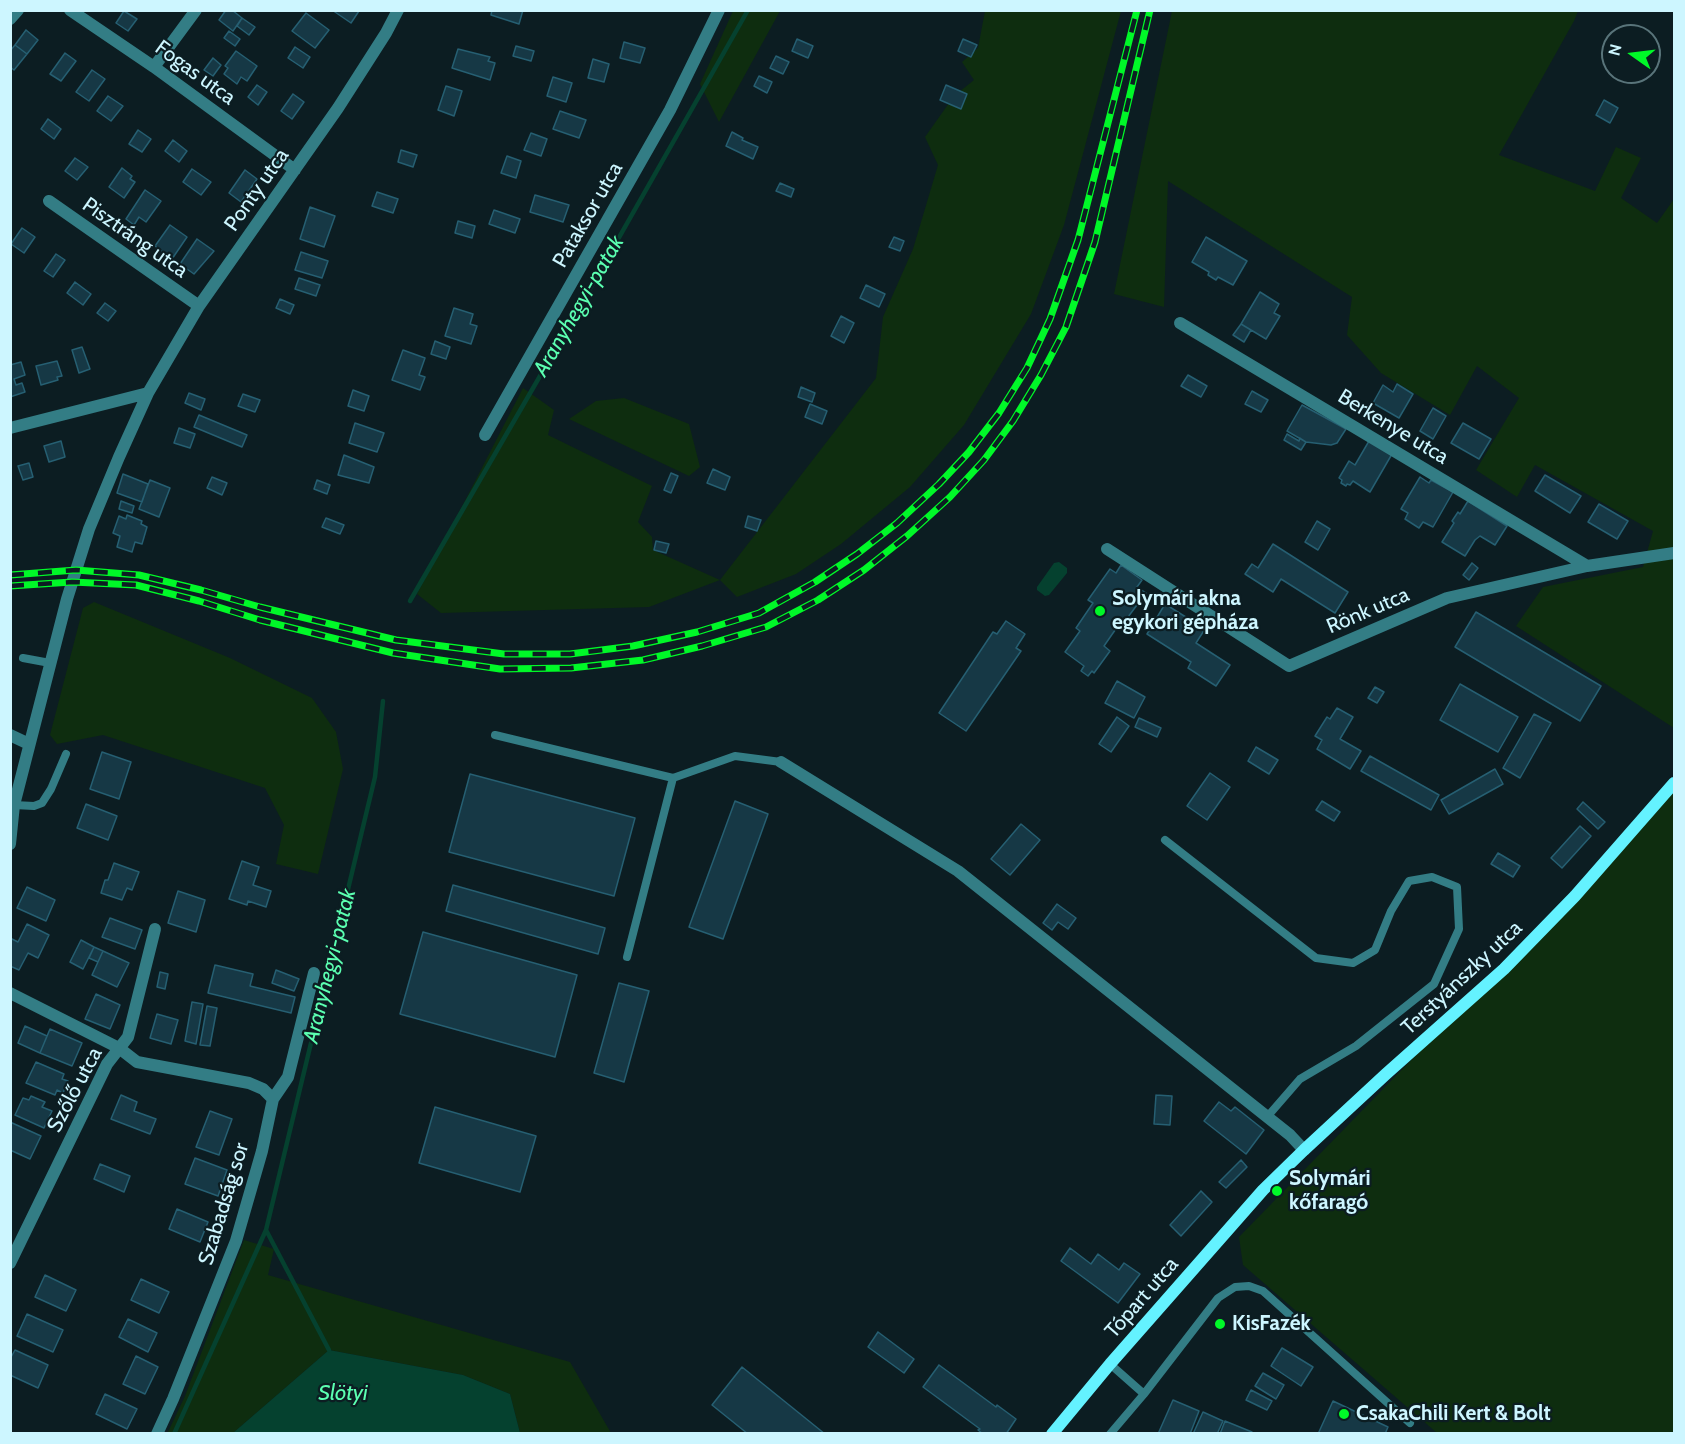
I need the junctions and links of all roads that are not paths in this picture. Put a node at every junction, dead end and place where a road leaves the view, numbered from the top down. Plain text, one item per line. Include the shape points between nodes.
1 (18, 10) edge
2 (70, 10) edge
3 (196, 10) edge
4 (398, 10) edge
5 (720, 10) edge
6 (10, 19) edge
7 (154, 67) junction
8 (295, 170) junction
9 (49, 201) dead end
10 (199, 306) junction
11 (1180, 323) dead end
12 (148, 393) junction
13 (10, 428) edge
14 (484, 435) dead end
15 (1107, 549) dead end
16 (1674, 553) edge
17 (1587, 566) junction
18 (23, 658) dead end
19 (50, 663) junction
20 (10, 735) edge
21 (495, 735) dead end
22 (29, 744) junction
23 (66, 754) dead end
24 (781, 762) joint
25 (673, 778) junction
26 (1674, 783) edge
27 (14, 805) junction
28 (1166, 840) dead end
29 (10, 844) edge
30 (155, 930) dead end
31 (627, 957) dead end
32 (314, 977) dead end
33 (10, 993) edge
34 (119, 1048) junction
35 (273, 1099) junction
36 (1267, 1117) junction
37 (1304, 1150) junction
38 (1263, 1190) joint
39 (10, 1263) edge
40 (1110, 1364) junction
41 (1144, 1394) junction
42 (1410, 1424) dead end
43 (157, 1434) edge
44 (1052, 1434) edge
45 (1110, 1434) edge

1 - 6 street
2 - 7 street, Fogas utca
3 - 7 street
4 - 8 street, Ponty utca
5 - 14 street, Pataksor utca via 670,110
7 - 8 street, Fogas utca
8 - 10 street, Ponty utca
9 - 10 street, Pisztráng utca
10 - 12 street, Ponty utca
11 - 17 street, Berkenye utca
12 - 13 street
12 - 19 street, Ponty utca via 89,529
15 - 17 street, Rönk utca via 1289,666 1447,598
16 - 17 street, Rönk utca
18 - 19 lane
19 - 22 street, Ponty utca
20 - 22 street
21 - 25 lane
22 - 27 street, Ponty utca
23 - 27 lane via 42,803
24 - 25 lane via 735,756
24 - 36 street via 958,871
25 - 31 lane
26 - 37 main road, Terstyánszky utca via 1575,896 1504,969
27 - 29 street, Ponty utca
28 - 36 lane via 1316,958 1353,963 1375,950 1391,911 1409,882 1432,877 1457,887 1459,929 1434,984 1356,1046 1300,1079
30 - 34 street, Szőlő utca via 128,1037
32 - 35 street, Szabadság sor via 288,1077
33 - 34 street
34 - 35 street via 137,1062 249,1083
34 - 39 street, Szőlő utca via 107,1064
35 - 43 street, Szabadság sor via 236,1241
36 - 37 street
37 - 38 main road, Terstyánszky utca
38 - 40 main road, Tópart utca
40 - 41 lane
40 - 44 main road, Tópart utca
41 - 42 lane via 1218,1298 1235,1287 1249,1286 1263,1291
41 - 45 lane

